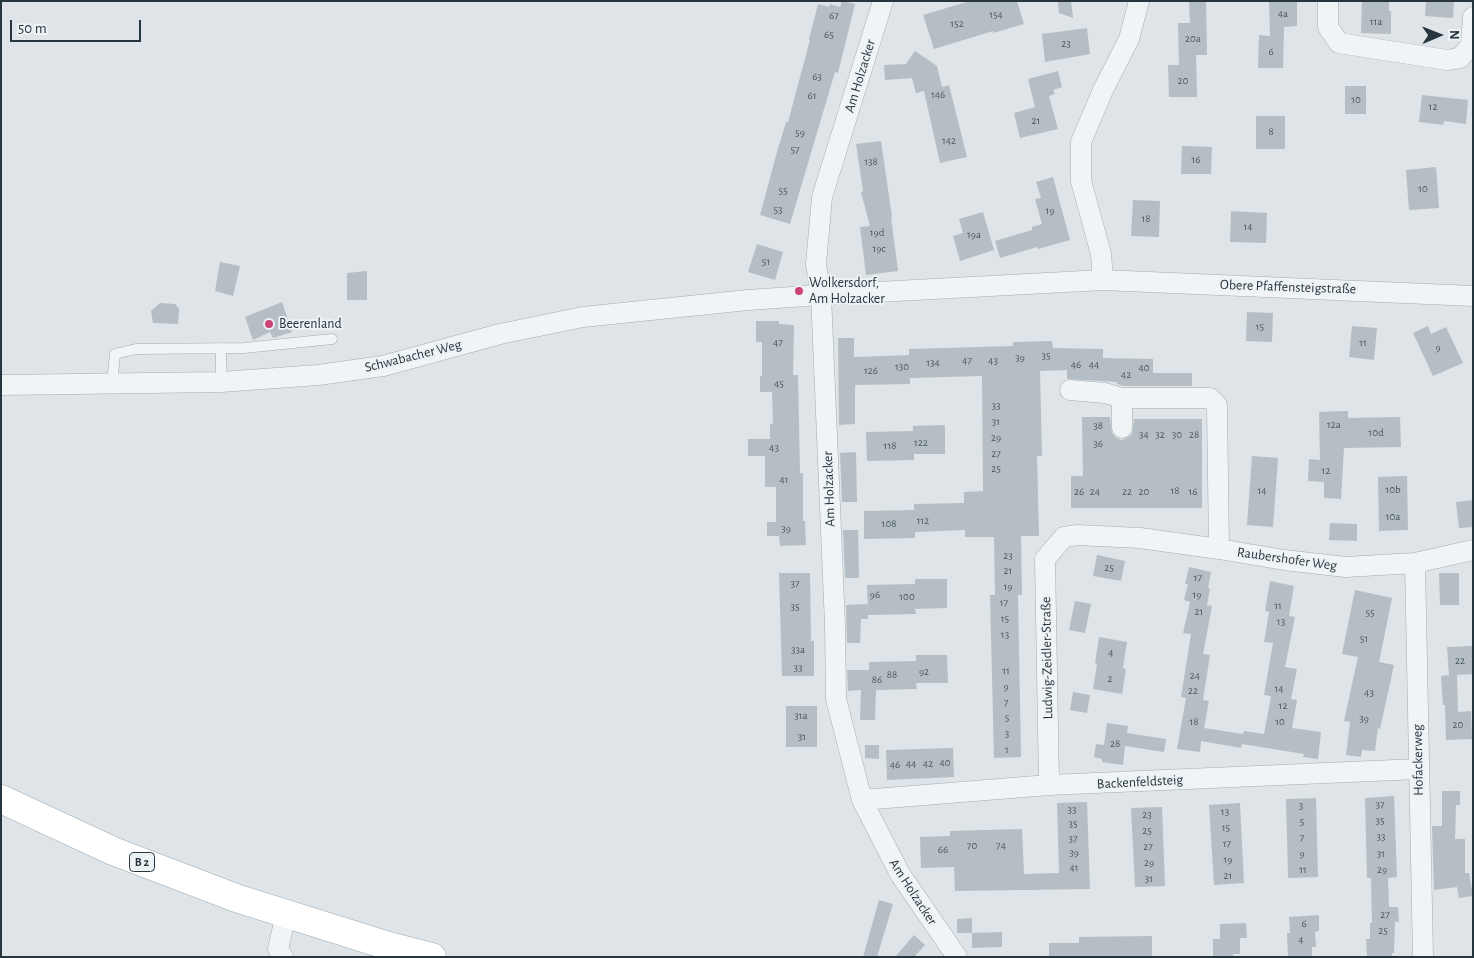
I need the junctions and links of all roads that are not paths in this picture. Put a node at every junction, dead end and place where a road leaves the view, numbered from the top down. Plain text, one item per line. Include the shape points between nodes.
1 (883, 1) edge
2 (1139, 1) edge
3 (1328, 1) edge
4 (1473, 17) edge
5 (1103, 280) junction
6 (821, 295) junction
7 (1473, 296) edge
8 (332, 339) dead end
9 (222, 348) junction
10 (221, 382) junction
11 (112, 384) junction
12 (1, 385) edge
13 (1070, 390) dead end
14 (1122, 398) junction
15 (1122, 428) dead end
16 (1064, 537) joint
17 (1219, 549) junction
18 (1473, 550) edge
19 (1415, 563) junction
20 (1418, 769) junction
21 (1049, 785) junction
22 (1, 799) edge
23 (862, 800) junction
24 (286, 914) junction
25 (278, 954) edge
26 (432, 957) edge
27 (958, 957) edge
28 (1423, 957) edge

1 - 6 street, Am Holzacker via 822,197 816,264
2 - 5 street via 1129,40 1080,142 1081,181 1101,254
3 - 4 street via 1328,27 1339,43 1447,60 1460,58 1471,45
5 - 6 street, Obere Pfaffensteigstraße
5 - 7 street, Obere Pfaffensteigstraße
6 - 10 street, Schwabacher Weg via 583,317 500,334 383,366 318,375
6 - 23 street, Am Holzacker via 836,699
8 - 9 lane
9 - 10 lane
9 - 11 lane via 136,349 115,354
10 - 11 street, Schwabacher Weg
11 - 12 street, Schwabacher Weg
13 - 14 street, Raubershofer Weg
14 - 15 street
14 - 17 street, Raubershofer Weg via 1210,398 1217,405
16 - 17 street, Raubershofer Weg via 1140,538
16 - 21 street, Ludwig-Zeidler-Straße via 1046,559
17 - 19 street, Raubershofer Weg via 1346,567
18 - 19 street, Raubershofer Weg
19 - 20 street, Hofackerweg
20 - 21 street, Backenfeldsteig
20 - 28 street, Hofackerweg
21 - 23 street, Backenfeldsteig
22 - 24 main road, B 2 via 113,851
23 - 27 street, Am Holzacker via 900,874
24 - 25 street
24 - 26 main road, B 2

